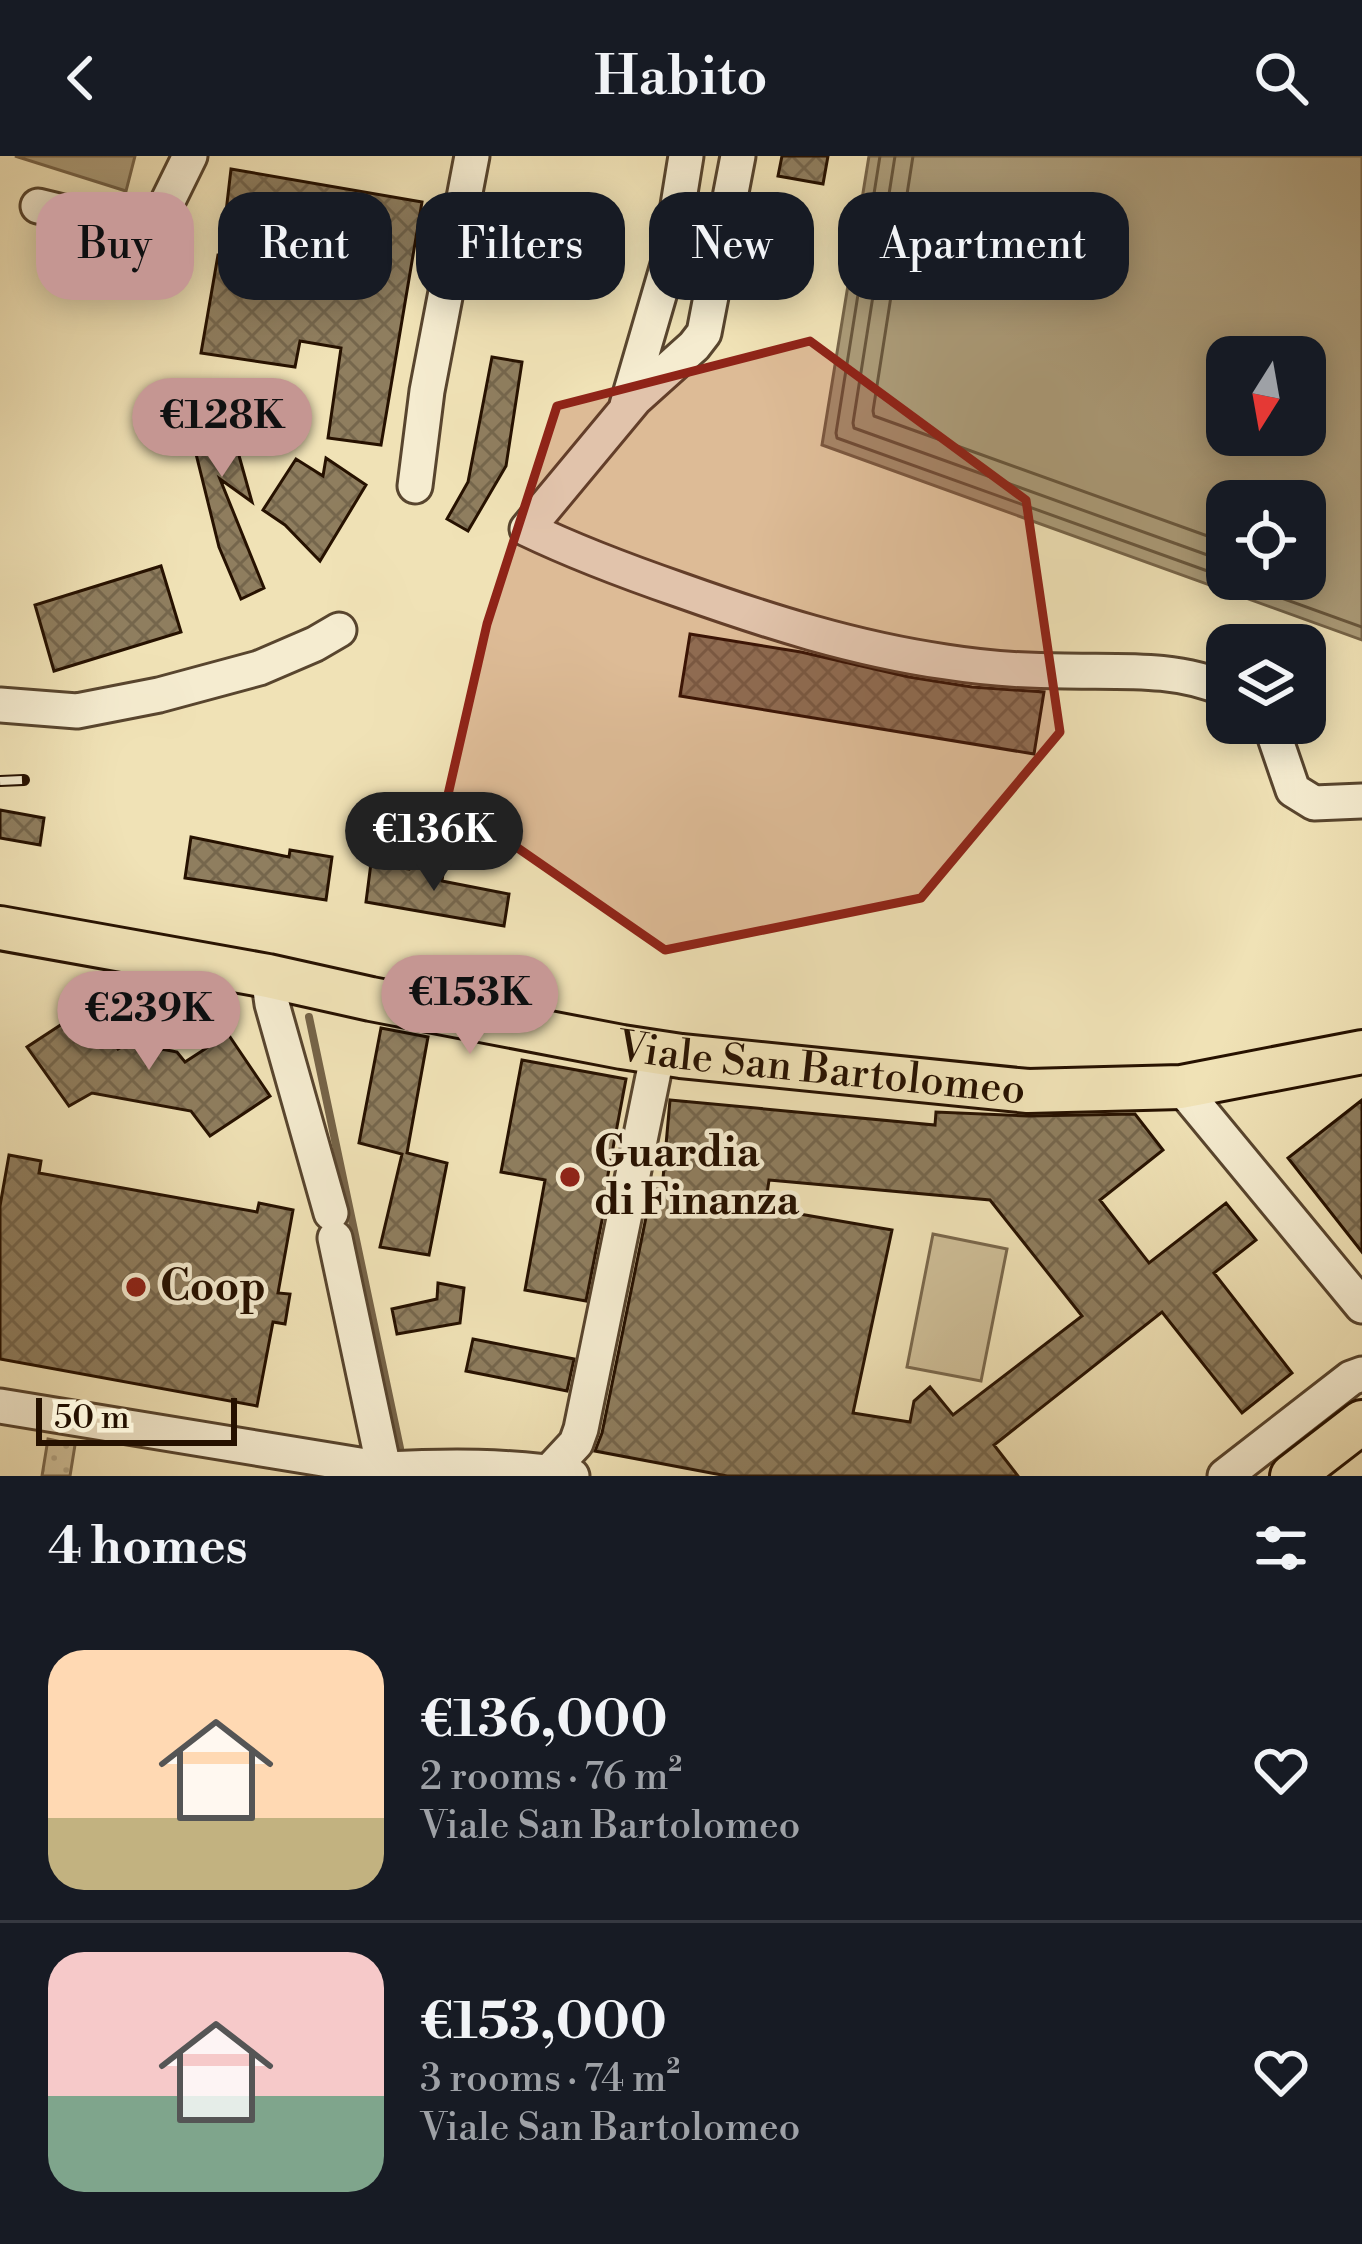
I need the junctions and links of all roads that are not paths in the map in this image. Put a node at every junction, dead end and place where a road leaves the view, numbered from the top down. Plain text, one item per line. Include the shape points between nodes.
1 (190, 156) edge
2 (472, 156) edge
3 (686, 156) edge
4 (738, 156) edge
5 (172, 192) edge
6 (625, 412) junction
7 (416, 486) dead end
8 (339, 630) dead end
9 (1206, 682) edge
10 (0, 705) edge
11 (1277, 744) edge
12 (1362, 801) edge
13 (0, 928) edge
14 (268, 976) junction
15 (658, 1052) junction
16 (1362, 1052) edge
17 (1181, 1088) junction
18 (1362, 1306) edge
19 (1362, 1374) edge
20 (0, 1406) edge
21 (1362, 1422) edge
22 (304, 1467) edge
23 (384, 1469) junction
24 (445, 1471) edge
25 (560, 1474) edge
26 (1225, 1476) edge
27 (1292, 1476) edge

1 - 5 street
2 - 7 street
3 - 6 street via 669,261
4 - 6 street via 704,333
6 - 9 street via 527,530 832,640 947,663
8 - 10 street via 259,668 159,695 77,711
11 - 12 street via 1293,790 1314,803
13 - 14 main road, Viale San Bartolomeo
14 - 15 main road, Viale San Bartolomeo
14 - 23 street via 333,1225
15 - 17 main road, Viale San Bartolomeo via 1028,1091
15 - 25 street via 581,1429
16 - 17 main road, Viale San Bartolomeo
17 - 18 street
19 - 26 street
20 - 22 street
21 - 27 main road
22 - 23 street
23 - 24 street
24 - 25 street

